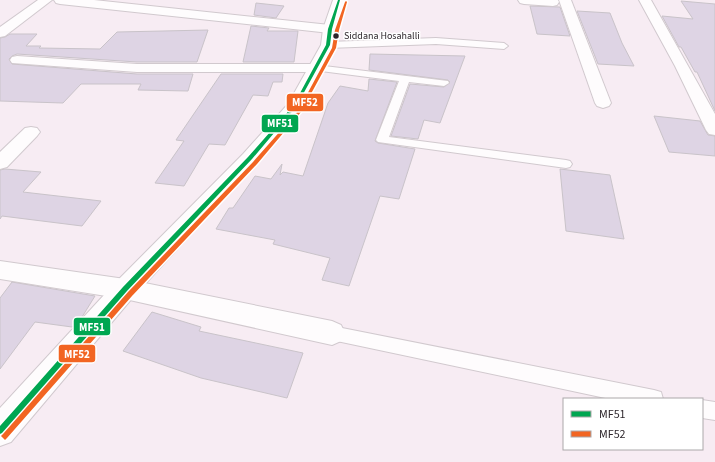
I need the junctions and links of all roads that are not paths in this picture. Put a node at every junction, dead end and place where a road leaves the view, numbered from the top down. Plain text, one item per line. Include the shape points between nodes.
1 (46, 0) edge
2 (60, 0) edge
3 (339, 0) edge
4 (524, 0) edge
5 (645, 0) edge
6 (559, 1) edge
7 (0, 34) edge
8 (329, 37) junction
9 (504, 46) dead end
10 (17, 60) dead end
11 (316, 68) junction
12 (405, 79) junction
13 (444, 83) dead end
14 (603, 103) dead end
15 (715, 130) edge
16 (31, 132) dead end
17 (0, 163) edge
18 (566, 164) dead end
19 (0, 270) edge
20 (125, 289) junction
21 (332, 333) joint
22 (649, 398) edge
23 (703, 409) edge
24 (715, 411) edge
25 (0, 431) edge

1 - 7 street
2 - 8 street
3 - 8 street
4 - 6 street
5 - 15 street
6 - 14 street
8 - 9 lane
8 - 11 street
10 - 11 street via 137,68
11 - 12 lane
11 - 20 street via 290,112 250,158
12 - 13 lane
12 - 18 lane via 382,140
16 - 17 street
19 - 20 street
20 - 21 street
20 - 25 street
21 - 22 lane
23 - 24 lane

